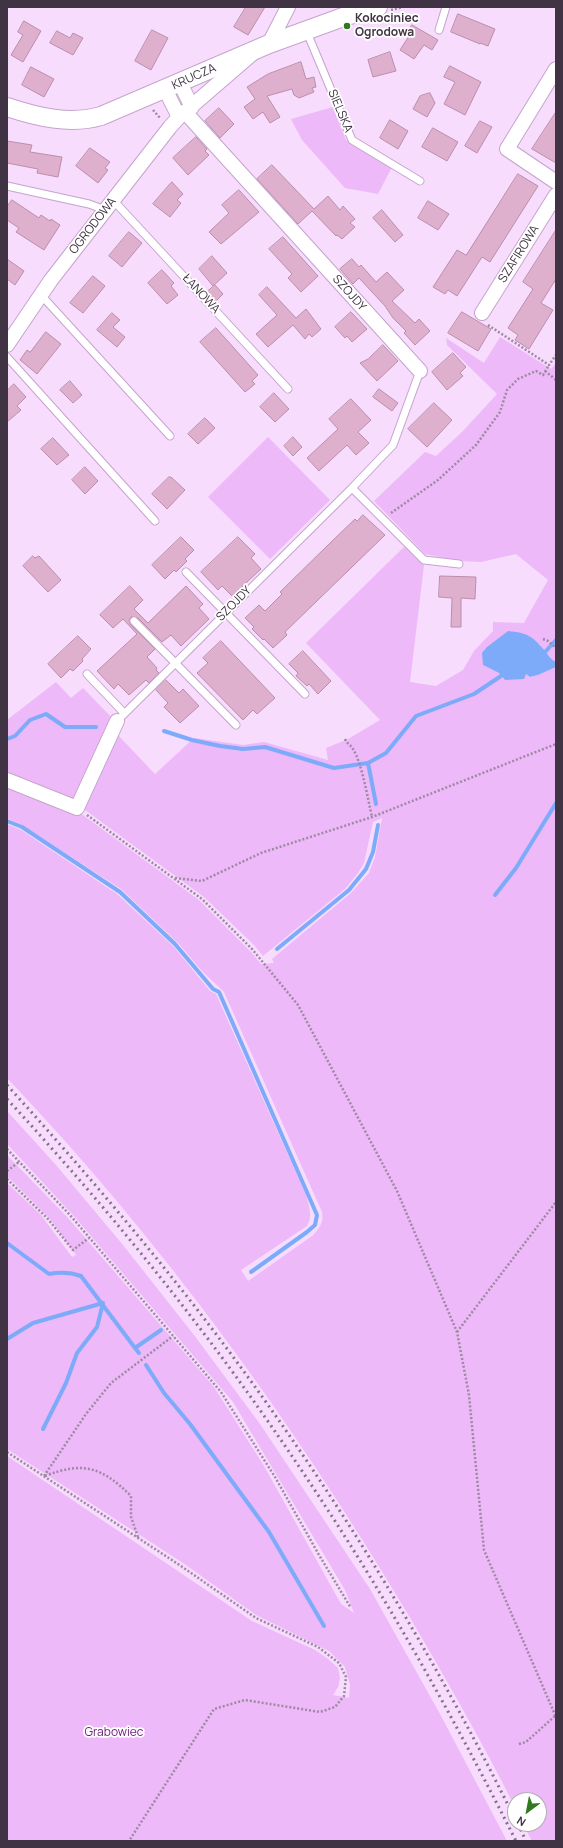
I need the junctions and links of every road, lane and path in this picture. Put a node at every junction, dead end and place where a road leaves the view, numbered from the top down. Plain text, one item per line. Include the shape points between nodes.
1 (288, 7) edge
2 (402, 7) edge
3 (446, 7) edge
4 (384, 9) edge
5 (306, 30) junction
6 (439, 30) dead end
7 (263, 46) junction
8 (556, 69) edge
9 (172, 86) junction
10 (7, 107) edge
11 (149, 107) dead end
12 (185, 112) junction
13 (165, 123) dead end
14 (420, 181) dead end
15 (556, 182) edge
16 (7, 186) edge
17 (556, 195) edge
18 (109, 205) junction
19 (41, 295) junction
20 (482, 313) joint
21 (7, 345) edge
22 (556, 355) edge
23 (7, 357) edge
24 (550, 365) junction
25 (420, 371) joint
26 (545, 371) junction
27 (556, 380) edge
28 (288, 390) dead end
29 (170, 436) dead end
30 (352, 488) junction
31 (383, 518) junction
32 (155, 521) dead end
33 (459, 564) dead end
34 (186, 572) dead end
35 (226, 613) junction
36 (134, 621) dead end
37 (543, 639) dead end
38 (556, 648) edge
39 (175, 663) junction
40 (87, 674) dead end
41 (305, 694) dead end
42 (121, 717) junction
43 (236, 725) dead end
44 (345, 739) dead end
45 (556, 744) edge
46 (7, 780) edge
47 (77, 808) junction
48 (372, 817) junction
49 (174, 878) junction
50 (7, 1150) edge
51 (19, 1162) junction
52 (7, 1171) edge
53 (7, 1179) edge
54 (556, 1202) edge
55 (89, 1238) junction
56 (457, 1332) junction
57 (173, 1336) junction
58 (7, 1452) edge
59 (44, 1476) junction
60 (138, 1537) junction
61 (351, 1608) dead end
62 (556, 1716) edge
63 (519, 1744) dead end
64 (129, 1841) edge

1 - 7 street
2 - 4 path
3 - 6 lane
4 - 5 street, KRUCZA
5 - 7 street, KRUCZA
5 - 14 lane, SIELSKA via 352,140
7 - 9 street, KRUCZA
7 - 12 street, OGRODOWA
8 - 15 street via 507,149
9 - 10 street, KRUCZA via 88,120 39,117
9 - 12 street, SZOJDY
11 - 13 path
12 - 18 street, OGRODOWA
12 - 25 street, SZOJDY
16 - 18 lane via 89,204
17 - 20 street, SZAFIROWA
18 - 19 street, OGRODOWA
18 - 28 lane, ŁANOWA
19 - 21 street, OGRODOWA
19 - 29 lane
20 - 24 path via 480,319
22 - 24 path
23 - 32 lane
24 - 26 path
25 - 30 lane, SZOJDY via 393,445
26 - 27 path
26 - 31 path via 542,375 536,370 518,379 507,390 500,412 476,445 438,480
30 - 31 lane
30 - 35 lane, SZOJDY
31 - 33 lane via 424,560
34 - 35 lane
35 - 39 lane, SZOJDY
35 - 41 lane
36 - 39 lane
37 - 38 path
39 - 42 lane, SZOJDY
39 - 43 lane
40 - 42 lane
42 - 47 street
44 - 48 path via 354,751
45 - 48 path
46 - 47 street
47 - 49 path
48 - 49 path via 261,853 202,881
49 - 56 path via 202,899 252,949 298,1005 397,1191
50 - 51 path
51 - 52 path
51 - 55 path
53 - 55 path via 48,1219 73,1250
54 - 56 path
55 - 57 path
56 - 62 path via 469,1395 484,1550
57 - 59 path via 111,1383 86,1414
57 - 61 path via 221,1392 275,1477
58 - 59 path
59 - 60 path
59 - 60 path via 77,1467 95,1469 131,1496 131,1517
60 - 64 path via 256,1618 318,1647 339,1663 346,1676 344,1696 335,1707 320,1712 245,1700 214,1709
62 - 63 path via 526,1742

